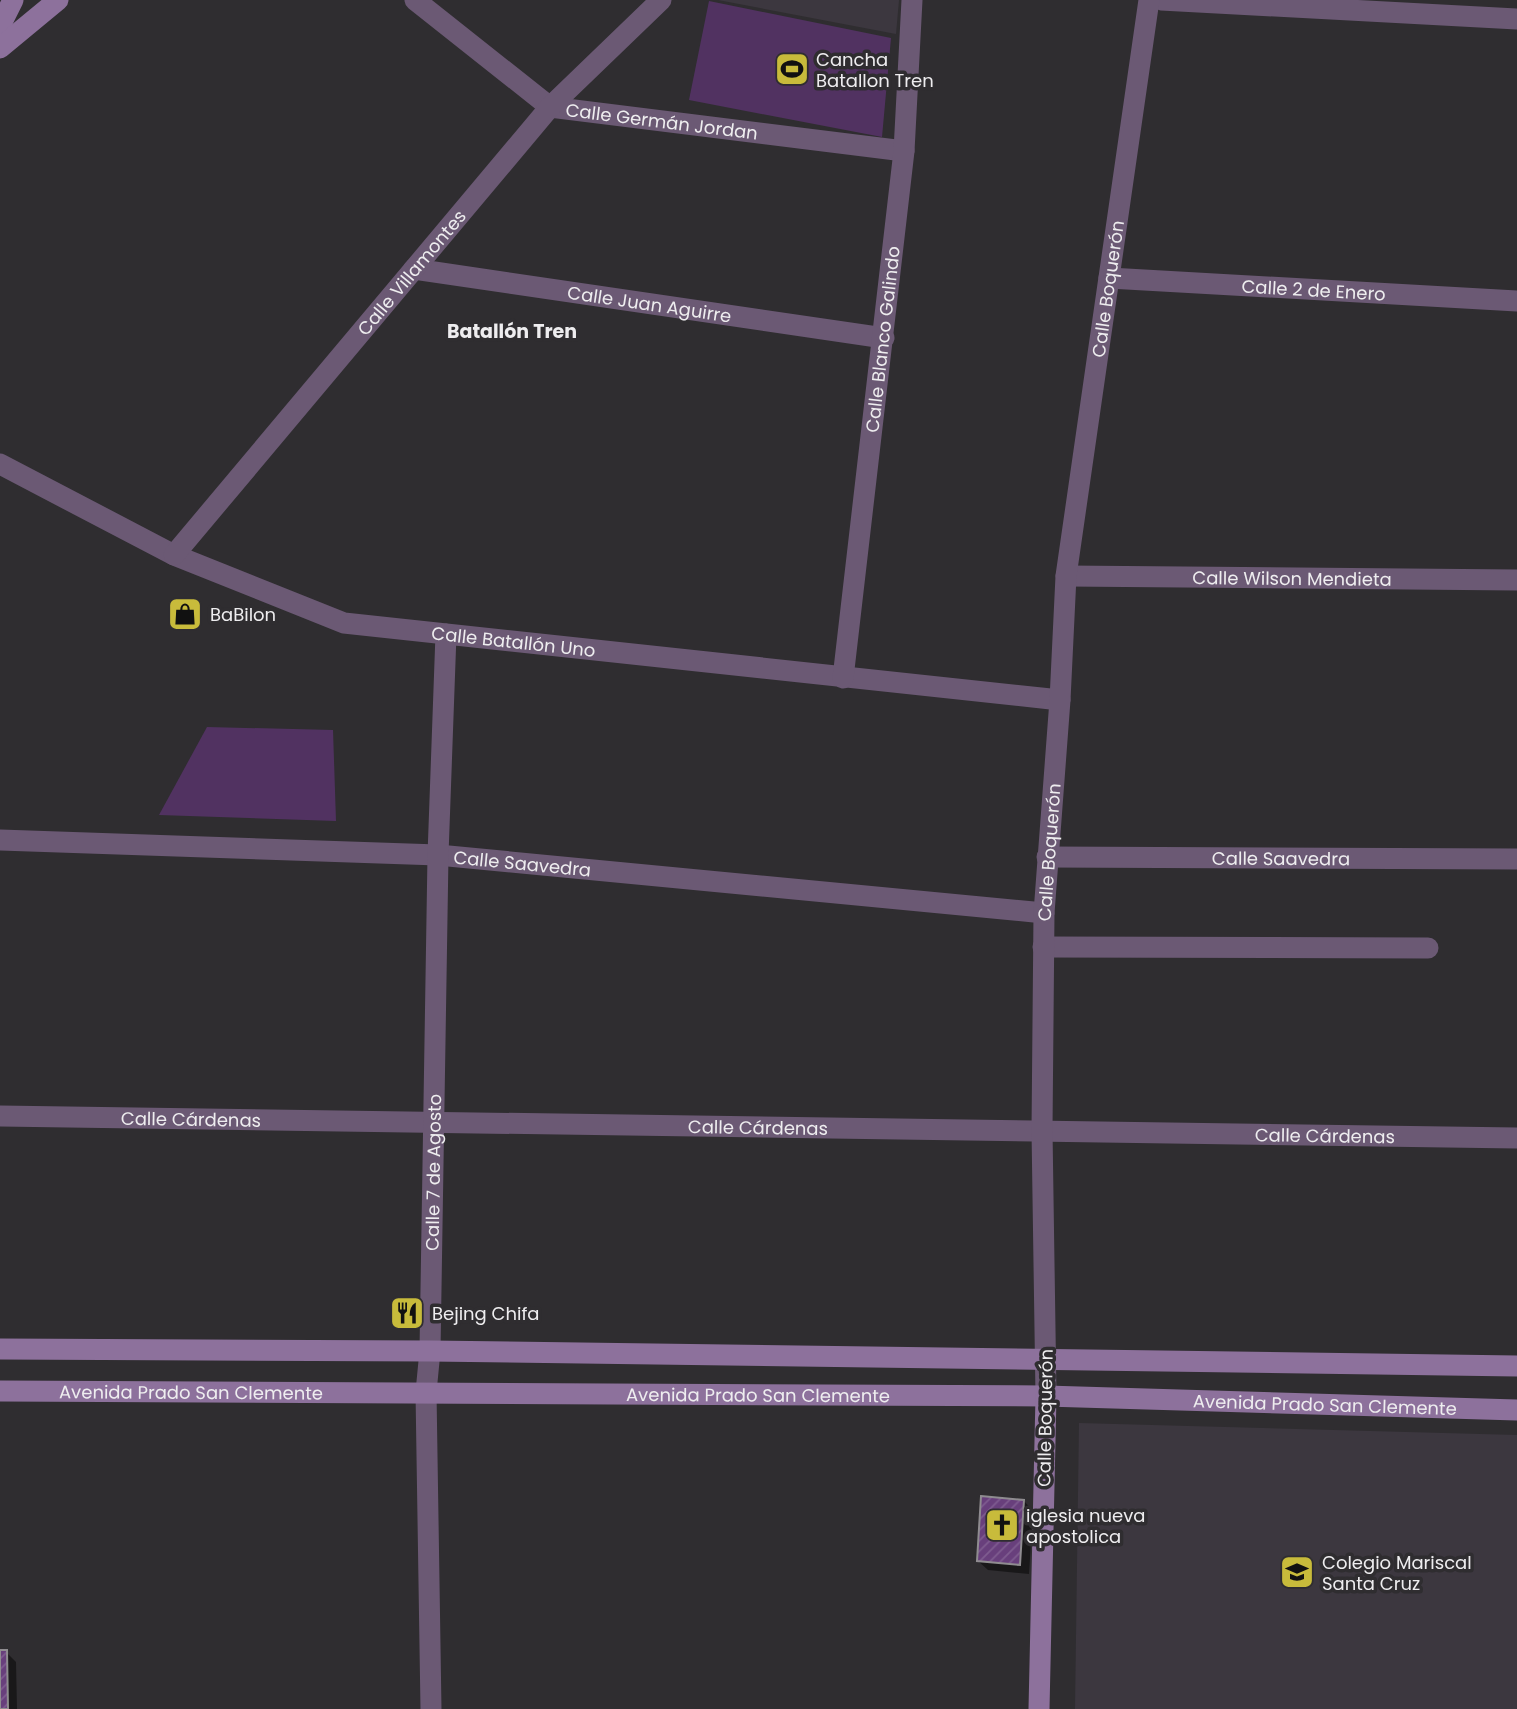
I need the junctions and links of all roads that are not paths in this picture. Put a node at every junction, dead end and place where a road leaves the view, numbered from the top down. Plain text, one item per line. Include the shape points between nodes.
1 (13, 0) edge
2 (58, 0) edge
3 (415, 0) edge
4 (662, 0) edge
5 (912, 0) edge
6 (1149, 0) edge
7 (1161, 0) edge
8 (1517, 19) edge
9 (0, 26) edge
10 (0, 48) edge
11 (550, 107) junction
12 (904, 151) junction
13 (414, 269) junction
14 (1109, 278) junction
15 (1517, 301) edge
16 (884, 338) junction
17 (0, 464) edge
18 (174, 555) junction
19 (1066, 576) junction
20 (1517, 580) edge
21 (446, 634) junction
22 (844, 678) junction
23 (1060, 700) junction
24 (0, 840) edge
25 (438, 855) junction
26 (1047, 857) junction
27 (1517, 859) edge
28 (1044, 913) junction
29 (1043, 947) junction
30 (1428, 948) dead end
31 (0, 1116) edge
32 (434, 1121) junction
33 (1042, 1130) junction
34 (1517, 1138) edge
35 (0, 1349) edge
36 (430, 1351) junction
37 (1046, 1359) junction
38 (1517, 1366) edge
39 (0, 1391) edge
40 (426, 1392) junction
41 (1046, 1396) junction
42 (1517, 1410) edge
43 (431, 1709) edge
44 (1039, 1709) edge

1 - 9 main road
2 - 10 main road
3 - 11 street, Calle Germán Jordan
4 - 11 street, Calle Villamontes
5 - 12 street, Calle Blanco Galindo
6 - 14 street, Calle Boquerón
7 - 8 street
11 - 12 street, Calle Germán Jordan
11 - 13 street, Calle Villamontes
12 - 16 street, Calle Blanco Galindo
13 - 16 street, Calle Juan Aguirre
13 - 18 street, Calle Villamontes
14 - 15 street, Calle 2 de Enero
14 - 19 street, Calle Boquerón
16 - 22 street, Calle Blanco Galindo
17 - 18 street, Calle Batallón Uno
18 - 21 street, Calle Batallón Uno via 344,623
19 - 20 street, Calle Wilson Mendieta
19 - 23 street, Calle Boquerón
21 - 22 street, Calle Batallón Uno
21 - 25 street, Calle 7 de Agosto
22 - 23 street, Calle Batallón Uno
23 - 26 street, Calle Boquerón
24 - 25 street, Calle Saavedra
25 - 28 street, Calle Saavedra
25 - 32 street, Calle 7 de Agosto
26 - 27 street, Calle Saavedra
26 - 28 street, Calle Boquerón
28 - 29 street, Calle Boquerón
29 - 30 street
29 - 33 street, Calle Boquerón
31 - 32 street, Calle Cárdenas
32 - 33 street, Calle Cárdenas
32 - 36 street, Calle 7 de Agosto
33 - 34 street, Calle Cárdenas
33 - 37 street, Calle Boquerón
35 - 36 main road
36 - 37 main road
36 - 40 street, Calle 7 de Agosto
37 - 38 main road
37 - 41 street, Calle Boquerón
39 - 40 main road, Avenida Prado San Clemente
40 - 41 main road, Avenida Prado San Clemente
40 - 43 street, Calle 7 de Agosto
41 - 42 main road, Avenida Prado San Clemente
41 - 44 main road, Calle Boquerón

